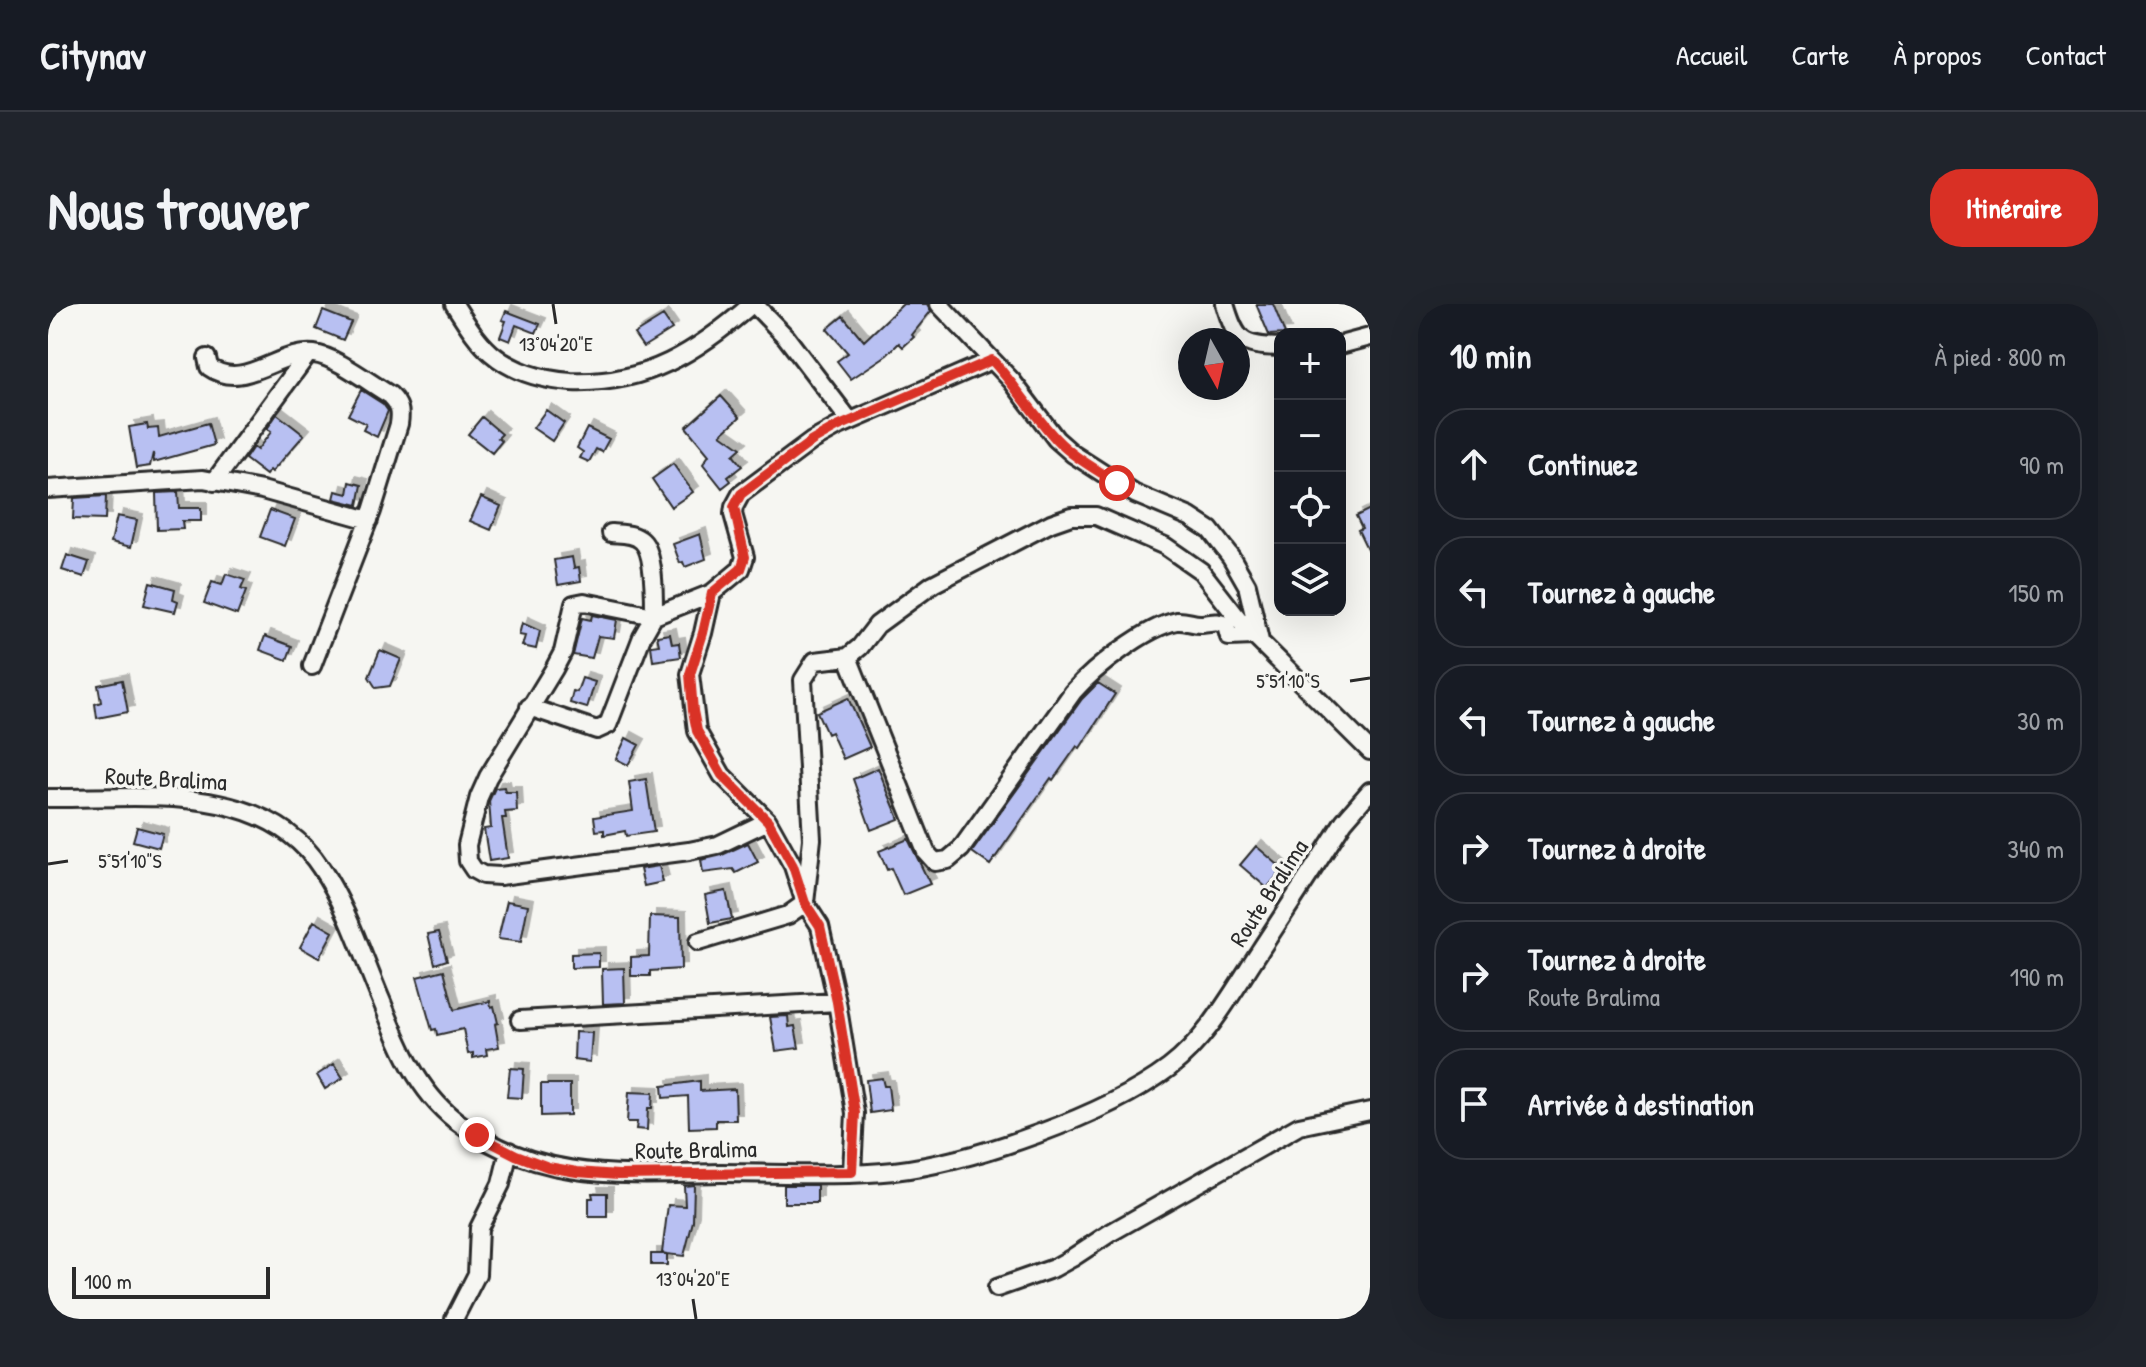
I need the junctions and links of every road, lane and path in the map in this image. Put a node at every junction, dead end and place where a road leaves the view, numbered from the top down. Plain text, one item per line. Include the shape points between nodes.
1 (454, 304) edge
2 (753, 304) edge
3 (939, 304) edge
4 (1225, 304) edge
5 (1370, 337) edge
6 (1346, 343) edge
7 (1274, 346) edge
8 (308, 354) junction
9 (207, 358) dead end
10 (992, 360) junction
11 (850, 421) junction
12 (214, 482) junction
13 (48, 489) edge
14 (369, 520) junction
15 (611, 533) dead end
16 (712, 593) junction
17 (654, 616) junction
18 (1257, 639) junction
19 (848, 657) junction
20 (312, 666) dead end
21 (529, 707) junction
22 (1370, 751) edge
23 (1370, 791) edge
24 (48, 798) edge
25 (768, 821) junction
26 (805, 903) junction
27 (698, 942) dead end
28 (837, 1002) junction
29 (520, 1020) dead end
30 (1370, 1111) edge
31 (509, 1151) junction
32 (852, 1172) junction
33 (997, 1288) dead end
34 (454, 1319) edge

1 - 2 street via 503,362 536,378 593,383 668,364
2 - 11 street via 786,337
3 - 10 street
4 - 7 street via 1233,332 1241,340
5 - 6 street
8 - 9 street via 235,376 215,371
8 - 12 street
8 - 14 street via 327,358 399,404 399,424
10 - 11 street
10 - 18 street via 1073,454 1135,494 1210,530 1247,585
11 - 16 street via 812,441 741,494 733,514 744,562
12 - 13 street via 190,479
12 - 14 street
14 - 20 street
15 - 17 street via 632,535 647,548
16 - 17 street
16 - 25 street via 690,674 697,731 722,775
17 - 21 street via 577,602 563,652
17 - 21 street via 608,725 597,730
18 - 19 street via 1201,571 1165,546 1096,516 1071,516 933,584 877,625
18 - 19 street via 1229,637 1219,622 1179,621 1146,633 1073,692 961,849 948,860 935,862 926,852
18 - 22 street
19 - 26 street via 815,661 803,680 812,839
21 - 25 street via 479,797 467,853 474,870 483,875 689,851 718,845
23 - 32 street, Route Bralima via 1344,821 1211,1027 1170,1067 1117,1100 1040,1133 964,1157 894,1171
24 - 31 street, Route Bralima via 197,800 236,807 295,838 330,882 399,1044 421,1082 452,1118
25 - 26 street via 793,866
26 - 27 street via 788,915
26 - 28 street via 820,926
28 - 29 street
28 - 32 street via 855,1113
30 - 33 street via 1299,1126 1054,1268
31 - 32 street, Route Bralima via 548,1167 604,1174
31 - 34 street via 501,1184 479,1228 477,1274

